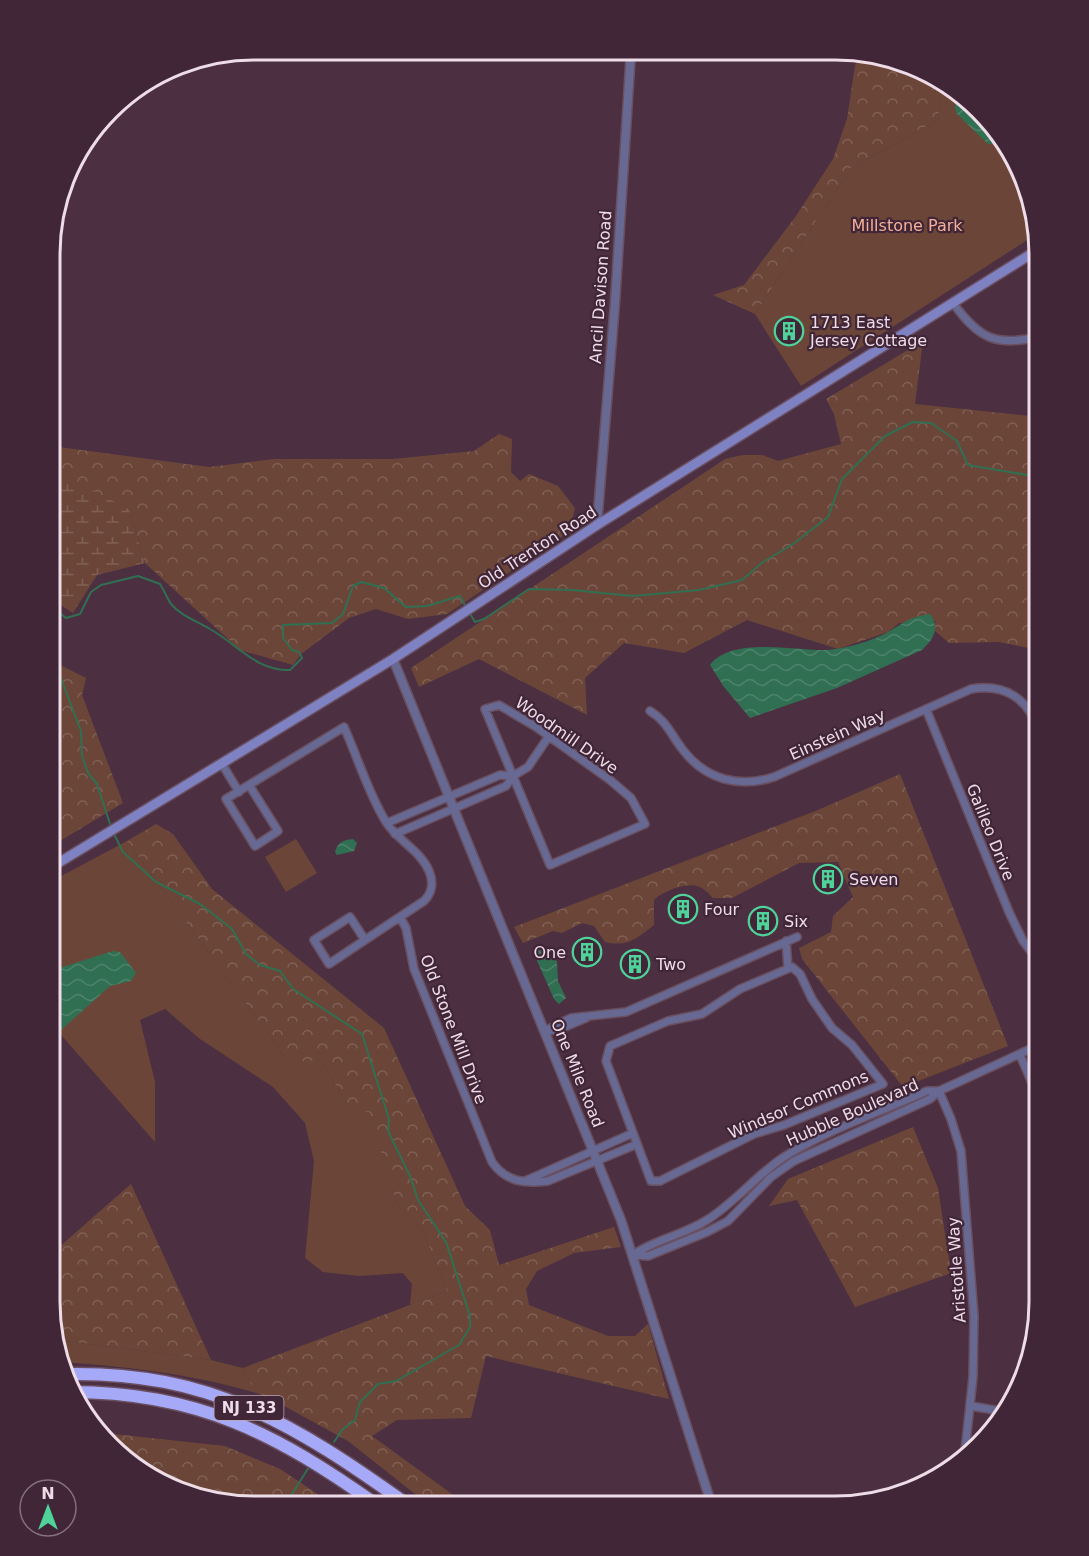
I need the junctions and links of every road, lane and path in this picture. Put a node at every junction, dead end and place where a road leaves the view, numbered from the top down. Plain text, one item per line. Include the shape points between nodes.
1 (630, 60) edge
2 (1029, 255) edge
3 (954, 303) junction
4 (1029, 339) edge
5 (597, 525) junction
6 (393, 659) junction
7 (1029, 708) edge
8 (926, 709) junction
9 (650, 711) dead end
10 (549, 736) junction
11 (222, 764) junction
12 (513, 776) junction
13 (249, 786) junction
14 (239, 792) junction
15 (448, 797) junction
16 (453, 809) junction
17 (387, 823) junction
18 (395, 834) junction
19 (60, 862) edge
20 (400, 917) junction
21 (796, 937) dead end
22 (365, 940) junction
23 (786, 941) junction
24 (1029, 949) edge
25 (788, 968) junction
26 (545, 1032) junction
27 (1029, 1050) edge
28 (1020, 1055) junction
29 (1029, 1076) edge
30 (939, 1091) junction
31 (632, 1134) junction
32 (636, 1145) junction
33 (593, 1150) junction
34 (597, 1161) junction
35 (525, 1181) junction
36 (633, 1255) junction
37 (74, 1374) edge
38 (83, 1393) edge
39 (971, 1406) junction
40 (996, 1410) edge
41 (966, 1445) edge
42 (364, 1496) edge
43 (395, 1496) edge
44 (709, 1496) edge

1 - 5 street, Ancil Davison Road
2 - 3 main road, Old Trenton Road
3 - 4 street via 985,337 1001,342
3 - 5 main road, Old Trenton Road
5 - 6 main road, Old Trenton Road
6 - 11 main road, Old Trenton Road
6 - 15 street, One Mile Road
7 - 8 street, Einstein Way via 1019,698 996,688 971,689
8 - 9 street, Einstein Way via 774,777 739,782 725,781 702,768 683,751 663,720
8 - 24 street, Galileo Drive via 1009,912
10 - 12 street via 528,767
10 - 12 street, Woodmill Drive via 499,705 485,709
10 - 12 street, Woodmill Drive via 631,798 645,824 550,865
11 - 14 street
11 - 19 main road, Old Trenton Road
12 - 15 street via 500,774
12 - 16 street via 506,786
13 - 14 street
13 - 14 street via 278,831 255,846 226,800
13 - 17 street via 344,727
15 - 16 street, One Mile Road
15 - 17 street
16 - 18 street
16 - 26 street, One Mile Road
17 - 18 street
18 - 20 street via 423,861 431,880 424,901
20 - 22 street
20 - 35 street, Old Stone Mill Drive via 414,969 492,1162 503,1176
21 - 23 street
22 - 22 street via 350,916 314,940 329,964
23 - 25 street
23 - 26 street via 626,1012 588,1017
25 - 31 street, Windsor Commons via 740,988 702,1014 668,1021 610,1047 606,1061
25 - 32 street, Windsor Commons via 800,974 832,1028 852,1045 883,1084 754,1134 660,1181 648,1178
26 - 33 street, One Mile Road
27 - 28 street, Hubble Boulevard
28 - 29 street
28 - 30 street, Hubble Boulevard
30 - 36 street, Hubble Boulevard via 927,1091 805,1145 782,1158 707,1220 645,1246
30 - 36 street, Hubble Boulevard via 930,1099 794,1161 754,1193 728,1221 648,1256
30 - 39 street, Aristotle Way via 961,1151 974,1316
31 - 32 street, Windsor Commons
31 - 33 street
32 - 34 street
33 - 34 street, One Mile Road
33 - 35 street
34 - 35 street, Old Stone Mill Drive via 548,1181
34 - 36 street, One Mile Road
36 - 44 street, One Mile Road
37 - 43 highway, NJ 133 via 166,1383 238,1403 326,1447
38 - 42 highway, NJ 133 via 156,1399 239,1423 303,1454
39 - 40 street
39 - 41 street, Aristotle Way

